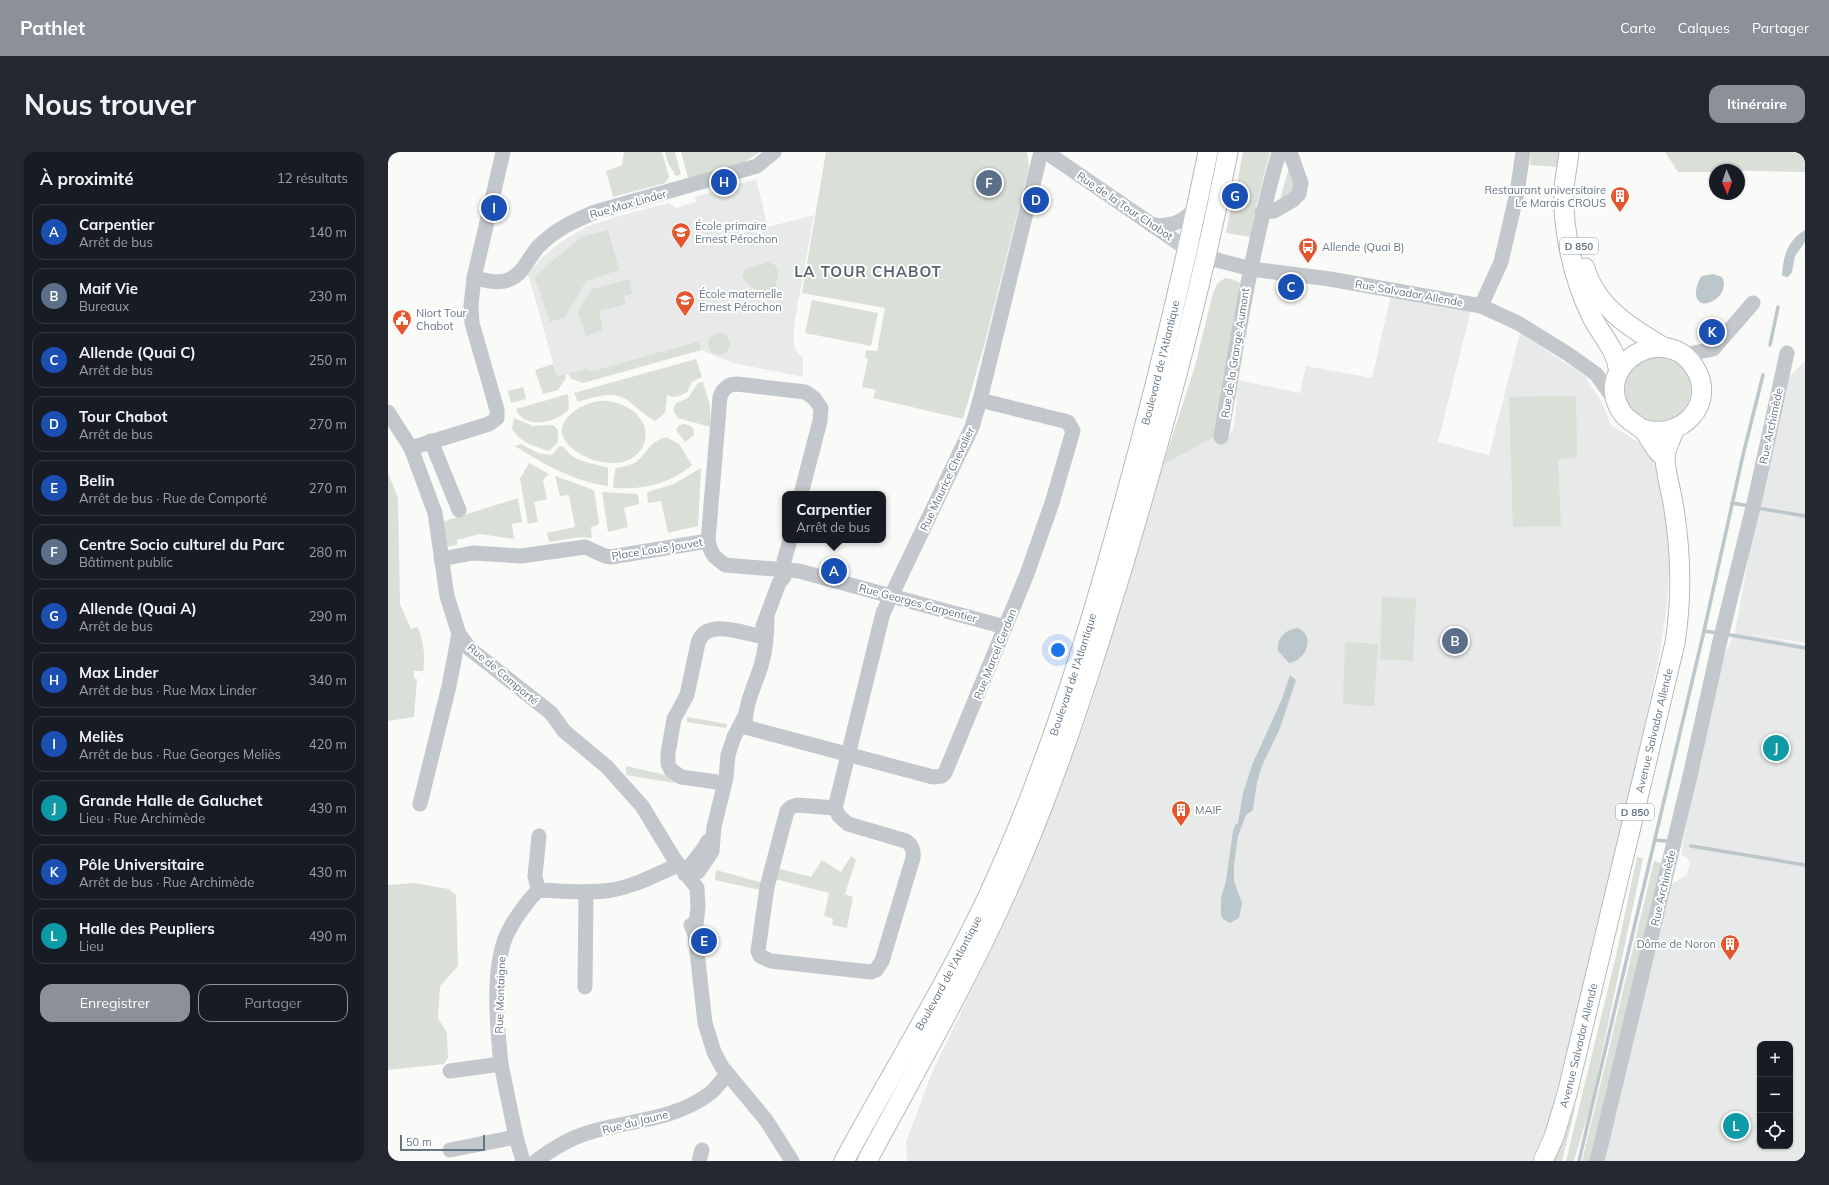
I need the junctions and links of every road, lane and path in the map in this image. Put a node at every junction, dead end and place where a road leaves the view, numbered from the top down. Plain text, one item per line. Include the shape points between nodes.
1 (503, 152) edge
2 (774, 152) edge
3 (1041, 152) edge
4 (1046, 152) edge
5 (1208, 152) edge
6 (1228, 152) edge
7 (1279, 152) edge
8 (1290, 152) edge
9 (1523, 152) edge
10 (1568, 159) edge
11 (1197, 205) junction
12 (1262, 212) junction
13 (1152, 225) junction
14 (1188, 249) junction
15 (1206, 257) junction
16 (1250, 268) junction
17 (474, 278) junction
18 (1753, 303) dead end
19 (1481, 306) junction
20 (1665, 348) junction
21 (1788, 353) dead end
22 (1684, 355) junction
23 (1596, 374) junction
24 (1618, 374) junction
25 (980, 400) junction
26 (1617, 403) junction
27 (388, 412) edge
28 (1675, 429) junction
29 (1643, 430) junction
30 (1221, 437) dead end
31 (431, 440) junction
32 (411, 448) junction
33 (1664, 456) junction
34 (803, 491) edge
35 (459, 510) dead end
36 (708, 541) junction
37 (789, 543) edge
38 (441, 558) junction
39 (784, 571) junction
40 (892, 596) junction
41 (767, 617) junction
42 (1006, 627) junction
43 (459, 634) junction
44 (760, 636) junction
45 (753, 686) junction
46 (745, 721) junction
47 (848, 754) junction
48 (725, 781) junction
49 (420, 804) dead end
50 (835, 808) junction
51 (540, 836) dead end
52 (682, 869) junction
53 (538, 890) junction
54 (586, 893) junction
55 (585, 987) dead end
56 (501, 1064) junction
57 (450, 1071) dead end
58 (727, 1074) junction
59 (516, 1137) junction
60 (783, 1146) junction
61 (450, 1150) dead end
62 (1598, 1157) edge
63 (842, 1159) edge
64 (523, 1161) edge
65 (536, 1161) edge
66 (792, 1161) edge
67 (802, 1161) edge
68 (867, 1161) edge
69 (1543, 1161) edge

1 - 17 street
2 - 17 street, Rue Max Linder via 758,166 595,212 579,219 545,240 511,279 496,282
3 - 25 street, Rue Maurice Chevalier
4 - 13 street, Rue de la Tour Chabot
5 - 11 main road, Boulevard de l'Atlantique
6 - 15 main road, Boulevard de l'Atlantique
7 - 12 street, Rue de la Grange Aumont
8 - 12 street via 1301,183 1299,194 1274,211
9 - 19 street via 1517,193 1501,262
10 - 20 main road, D 850 via 1575,230 1590,282 1605,304 1621,320
10 - 24 main road, D 850 via 1564,188 1565,207 1574,264 1590,312 1618,359
11 - 13 street via 1189,216 1174,224
11 - 14 main road, Boulevard de l'Atlantique
12 - 16 street, Rue de la Grange Aumont
13 - 14 street, Rue de la Tour Chabot
14 - 15 street, Rue de la Tour Chabot
14 - 63 main road, Boulevard de l'Atlantique via 1135,465 1107,563 1063,705 1030,796 992,888 962,949
15 - 16 street, Rue Salvador Allende
15 - 68 main road, Boulevard de l'Atlantique via 1154,464 1095,658 1057,766 1022,858 977,956
16 - 19 street, Rue Salvador Allende
16 - 30 street, Rue de la Grange Aumont
17 - 31 street via 472,323 497,410 497,418 489,424
18 - 22 street via 1713,349
19 - 23 street, Rue Salvador Allende via 1544,338
20 - 22 main road
20 - 24 main road via 1650,348 1635,354 1628,359
21 - 62 street, Rue Archimède
22 - 28 main road via 1695,367 1701,391 1694,414
23 - 24 street, Rue Salvador Allende
23 - 26 street, Rue Salvador Allende
24 - 26 main road via 1615,390
25 - 40 street, Rue Maurice Chevalier via 966,441
25 - 42 street, Rue Marcel Cerdan via 1068,422 1073,431 1050,510
26 - 29 main road via 1630,422
27 - 32 street, Rue de Comporté
28 - 29 main road via 1659,432
28 - 33 main road, Avenue Salvador Allende / D 850
29 - 33 main road, Avenue Salvador Allende / D 850
31 - 32 street
31 - 35 street
32 - 38 street, Rue de Comporté via 435,513
33 - 69 main road, Avenue Salvador Allende / D 850 via 1674,508 1679,568 1675,643 1567,1094 1554,1137
34 - 36 street, Place Louis Jouvet via 820,421 821,408 814,398 805,392 737,384 725,387 720,398
36 - 38 street, Place Louis Jouvet via 611,557 585,547 521,556 473,552
36 - 39 street, Place Louis Jouvet via 715,557 725,565
37 - 39 street
38 - 43 street, Rue de Comporté via 447,596
39 - 40 street, Rue Georges Carpentier via 799,571
39 - 41 street via 784,577 776,590
40 - 42 street, Rue Georges Carpentier
40 - 47 street, Rue Maurice Chevalier via 882,617
41 - 44 street
41 - 45 street via 764,656
42 - 47 street, Rue Marcel Cerdan via 948,770 942,776 933,777
43 - 49 street
43 - 52 street, Rue de Comporté via 470,649 551,714 564,731 607,767 642,806
44 - 45 street via 753,664
44 - 48 street via 719,629 710,630 701,636 687,695 674,719 667,758 671,770 681,776
45 - 46 street
46 - 47 street, Rue Marcel Cerdan
46 - 48 street via 737,757
47 - 50 street, Rue Maurice Chevalier
48 - 52 street via 714,827 712,852 698,872
50 - 50 street via 848,824 906,841 913,849 913,858 882,961 876,970 871,972 771,961 760,956 758,951 767,887 787,811 797,805
51 - 53 street via 535,876
52 - 54 street via 625,887
52 - 58 street, Rue de Comporté via 695,934 708,1034 718,1060
53 - 54 street
53 - 56 street, Rue Montaigne via 508,931 499,961 498,1035
54 - 55 street
56 - 57 street
56 - 59 street, Rue Montaigne
58 - 60 street, Rue de Comporté via 755,1104
58 - 65 street, Rue du Jaune via 708,1094 683,1109 588,1133 562,1144
59 - 61 street
59 - 64 street, Rue Montaigne
60 - 66 street, Rue de Comporté
60 - 67 street, Rue de Comporté

